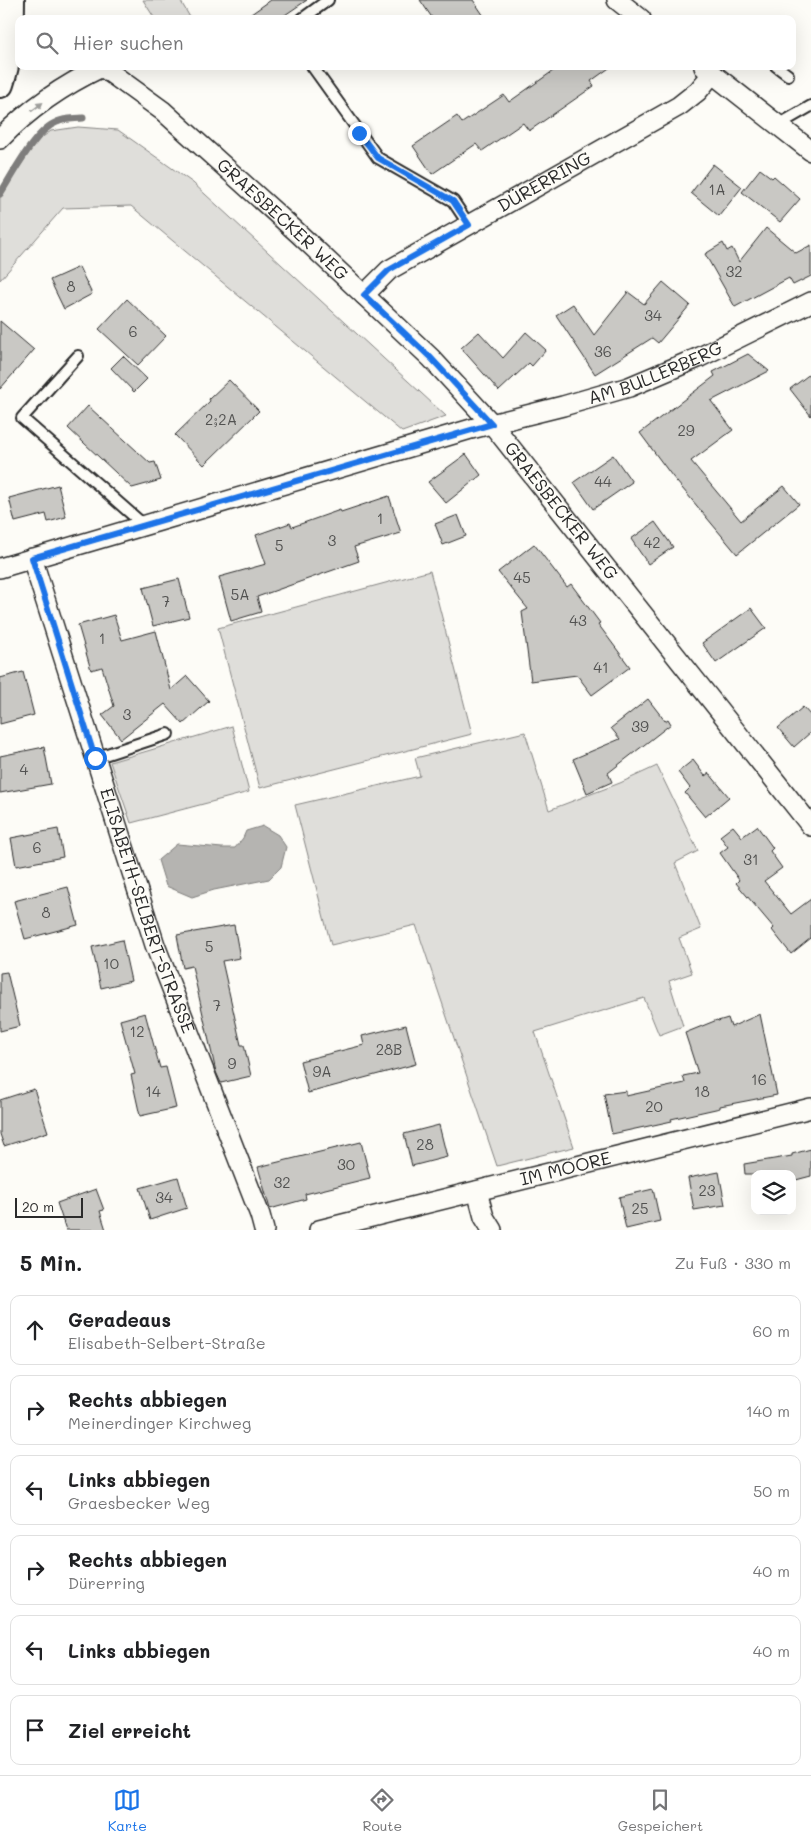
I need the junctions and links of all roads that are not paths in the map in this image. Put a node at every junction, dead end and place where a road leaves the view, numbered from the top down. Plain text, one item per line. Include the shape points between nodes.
1 (328, 0) edge
2 (617, 0) edge
3 (14, 12) edge
4 (307, 15) edge
5 (636, 15) edge
6 (93, 70) edge
7 (107, 70) edge
8 (315, 70) edge
9 (707, 70) edge
10 (781, 70) edge
11 (788, 75) dead end
12 (0, 84) edge
13 (811, 106) edge
14 (778, 125) junction
15 (0, 139) edge
16 (811, 151) edge
17 (469, 225) junction
18 (364, 295) junction
19 (811, 302) edge
20 (78, 356) dead end
21 (492, 424) junction
22 (145, 526) junction
23 (32, 558) junction
24 (0, 568) edge
25 (168, 734) dead end
26 (95, 758) junction
27 (811, 826) edge
28 (811, 1108) edge
29 (477, 1191) junction
30 (264, 1230) edge
31 (319, 1230) edge
32 (492, 1230) edge

1 - 4 lane
2 - 5 street
3 - 12 main road
15 -> 6 street, GRAESBECKER WEG via 15,123 72,81
7 - 18 street, GRAESBECKER WEG via 163,111
8 - 17 lane via 378,158 453,201
9 - 14 street
9 - 17 street, DÜRERRING via 698,91 679,106
10 - 11 lane
13 - 14 lane
14 - 16 street
17 - 18 street, DÜRERRING via 389,270
18 - 21 street, GRAESBECKER WEG via 431,358
19 - 21 street, AM BULLERBERG via 629,388
20 - 22 lane via 22,418
21 - 22 street, AM BULLERBERG
21 - 27 street, GRAESBECKER WEG
22 - 23 street, AM BULLERBERG
23 - 24 street, AM BULLERBERG
23 - 26 street, ELISABETH-SELBERT-STRASSE
25 - 26 lane
26 - 30 street, ELISABETH-SELBERT-STRASSE via 155,945
28 - 29 street, IM MOORE
29 - 31 street, IM MOORE
29 - 32 street via 484,1217

